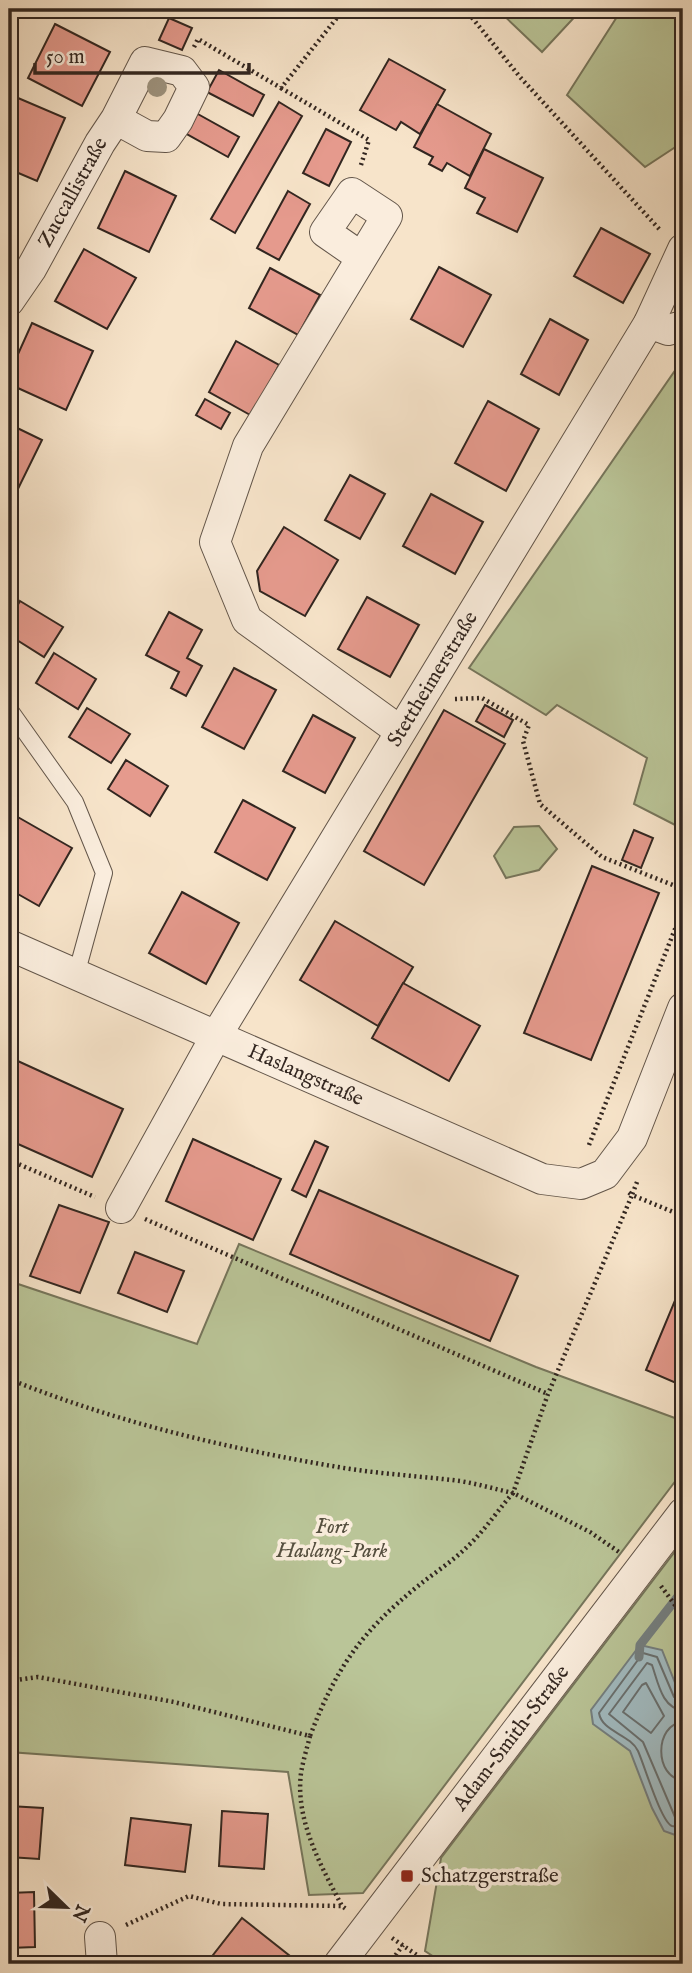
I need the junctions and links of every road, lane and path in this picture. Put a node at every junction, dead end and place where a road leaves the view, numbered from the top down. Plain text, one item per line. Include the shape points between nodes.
1 (344, 9) edge
2 (465, 9) edge
3 (182, 71) junction
4 (281, 88) junction
5 (116, 119) junction
6 (352, 192) junction
7 (361, 257) junction
8 (679, 264) edge
9 (9, 301) edge
10 (649, 323) junction
11 (683, 326) edge
12 (425, 691) junction
13 (9, 709) edge
14 (400, 732) junction
15 (683, 889) edge
16 (9, 945) edge
17 (76, 975) junction
18 (683, 1008) edge
19 (216, 1036) junction
20 (9, 1160) edge
21 (632, 1195) dead end
22 (121, 1208) junction
23 (683, 1216) edge
24 (9, 1379) edge
25 (548, 1394) dead end
26 (513, 1493) junction
27 (683, 1513) edge
28 (641, 1568) junction
29 (666, 1590) dead end
30 (683, 1616) edge
31 (9, 1681) edge
32 (310, 1736) junction
33 (342, 1906) junction
34 (371, 1923) junction
35 (403, 1945) junction
36 (101, 1950) edge
37 (339, 1964) edge
38 (388, 1964) edge
39 (430, 1964) edge

1 - 4 path
2 - 8 path
3 - 4 path via 198,39
3 - 5 street, Zuccallistraße via 145,62
3 - 5 street, Zuccallistraße via 194,87 166,137 147,136
4 - 6 path via 369,140
5 - 9 street, Zuccallistraße
6 - 7 street via 387,216
6 - 7 street via 325,232
7 - 14 street via 248,446 215,542 247,620
8 - 10 street, Stettheimerstraße
10 - 11 street via 668,330
10 - 12 street, Stettheimerstraße
12 - 14 street, Stettheimerstraße
12 - 15 path via 440,699 482,698 528,725 523,741 540,804 602,857
13 - 17 lane via 75,802 104,873
14 - 19 street, Stettheimerstraße
16 - 17 street, Haslangstraße
17 - 19 street, Haslangstraße
18 - 19 street, Haslangstraße via 632,1138 605,1174 581,1184 542,1179
19 - 22 street, Stettheimerstraße
20 - 22 path
21 - 23 path
22 - 25 path
24 - 26 path via 132,1422 243,1450
26 - 28 path via 590,1532
26 - 32 path via 468,1547 415,1588 349,1654
27 - 28 street, Adam-Smith-Straße
28 - 34 street, Adam-Smith-Straße
29 - 30 path
31 - 32 path via 38,1677 174,1702
32 - 33 path via 301,1775 304,1815 317,1858
33 - 34 path
33 - 36 path via 221,1904 189,1896
34 - 35 path
34 - 37 street, Adam-Smith-Straße
35 - 38 path
35 - 39 path

